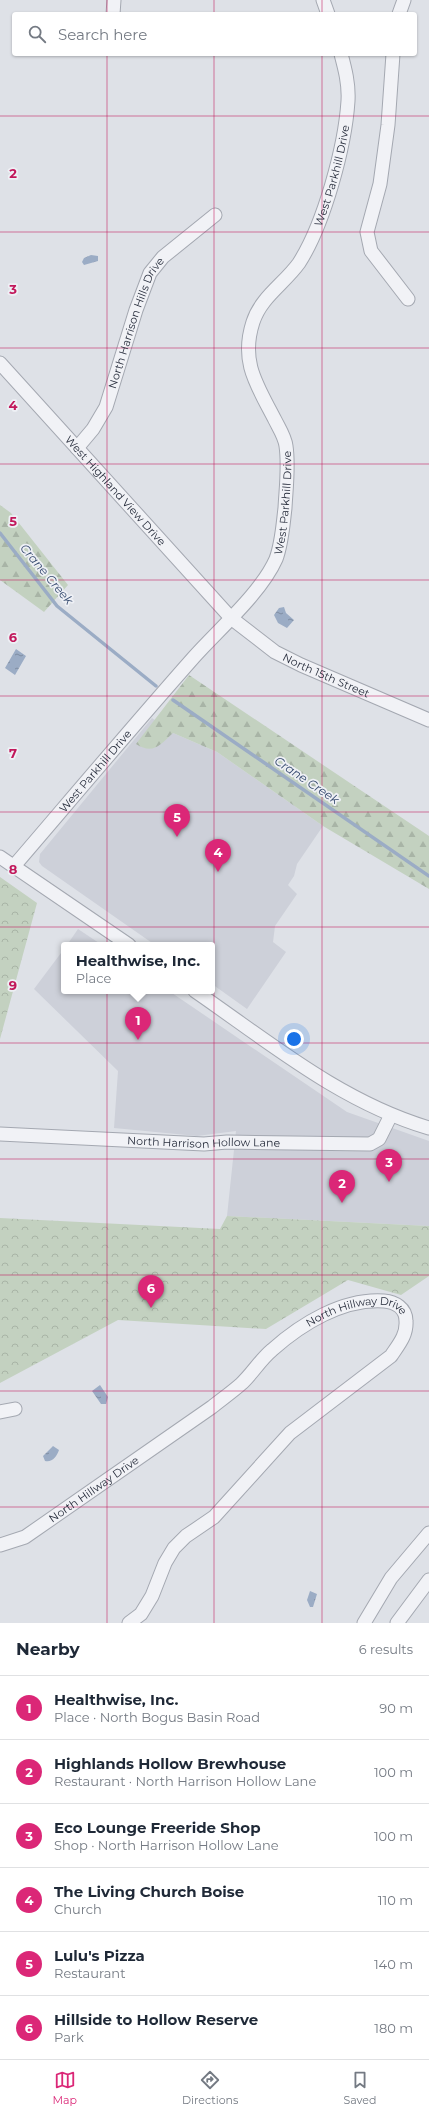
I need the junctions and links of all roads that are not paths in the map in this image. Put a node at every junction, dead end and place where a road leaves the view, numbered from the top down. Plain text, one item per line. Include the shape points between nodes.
1 (114, 0) edge
2 (323, 0) edge
3 (404, 0) edge
4 (113, 12) edge
5 (327, 12) edge
6 (401, 12) edge
7 (342, 56) edge
8 (393, 56) edge
9 (215, 215) dead end
10 (408, 299) dead end
11 (0, 363) edge
12 (77, 448) junction
13 (231, 618) junction
14 (429, 720) edge
15 (0, 857) edge
16 (14, 866) junction
17 (125, 942) edge
18 (199, 994) edge
19 (391, 1114) junction
20 (429, 1128) edge
21 (0, 1134) edge
22 (15, 1409) dead end
23 (0, 1412) edge
24 (429, 1533) edge
25 (0, 1545) edge
26 (429, 1580) edge
27 (129, 1623) edge
28 (364, 1623) edge
29 (397, 1623) edge

1 - 4 street
2 - 5 street
3 - 6 street
7 - 13 street, West Parkhill Drive via 347,75 346,115 321,220 309,248 295,268 262,302 247,342 249,363 255,381 286,445 286,490 282,531 275,560 265,577
8 - 10 street via 388,125 380,184 367,232 371,251
9 - 12 street, North Harrison Hills Drive via 163,256 150,273 106,407 93,429
11 - 12 street, West Highland View Drive
12 - 13 street, West Highland View Drive
13 - 14 street, North 15th Street via 275,652 300,665
13 - 16 street, West Parkhill Drive via 136,723
15 - 16 street
16 - 17 street
18 - 19 street via 316,1075 363,1102
19 - 20 street
19 - 21 street, North Harrison Hollow Lane via 379,1139 370,1144 204,1144
22 - 23 street
24 - 28 street via 391,1578
25 - 27 street, North Hillway Drive via 25,1537 212,1407 241,1384 271,1351 295,1331 344,1307 374,1300 395,1302 406,1318 406,1329 402,1341 391,1356 290,1433 214,1517 186,1536 174,1548 165,1562 152,1596 141,1614
26 - 29 street

